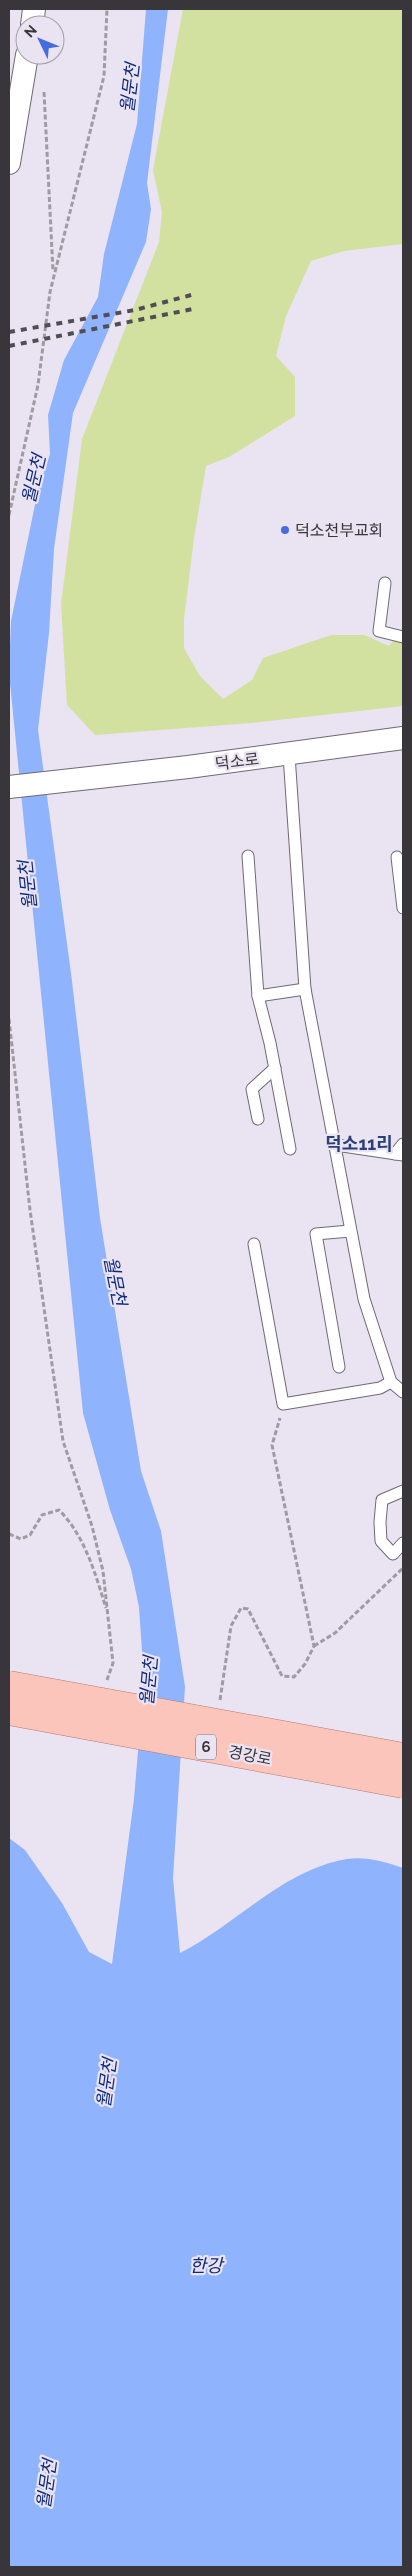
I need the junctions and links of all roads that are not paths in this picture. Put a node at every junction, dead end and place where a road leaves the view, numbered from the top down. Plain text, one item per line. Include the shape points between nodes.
1 (25, 65) edge
2 (9, 163) edge
3 (385, 583) dead end
4 (403, 637) edge
5 (403, 738) edge
6 (289, 755) junction
7 (9, 787) edge
8 (248, 856) dead end
9 (397, 857) dead end
10 (403, 908) edge
11 (305, 989) junction
12 (258, 996) junction
13 (275, 1068) junction
14 (258, 1119) dead end
15 (403, 1144) edge
16 (336, 1145) junction
17 (290, 1149) dead end
18 (399, 1154) edge
19 (350, 1231) junction
20 (254, 1244) dead end
21 (339, 1367) dead end
22 (391, 1382) junction
23 (403, 1392) edge
24 (403, 1492) edge
25 (403, 1543) edge
26 (9, 1685) edge
27 (9, 1711) edge
28 (403, 1758) edge
29 (403, 1784) edge

1 - 2 street
3 - 4 lane via 379,631
5 - 6 street, 덕소로
6 - 7 street, 덕소로
6 - 11 lane
8 - 12 lane
9 - 10 lane
11 - 12 lane
11 - 16 lane
12 - 13 lane
13 - 14 lane via 252,1088
13 - 17 lane
15 - 18 lane
16 - 18 lane
16 - 19 lane
19 - 21 lane via 316,1234
19 - 22 lane via 364,1299
20 - 22 lane via 284,1404 380,1388
22 - 23 lane
24 - 25 lane via 382,1500 380,1522 381,1541 393,1554
26 - 28 main road, 경강로 / 6, bridge
27 - 29 main road, 경강로 / 6, bridge

